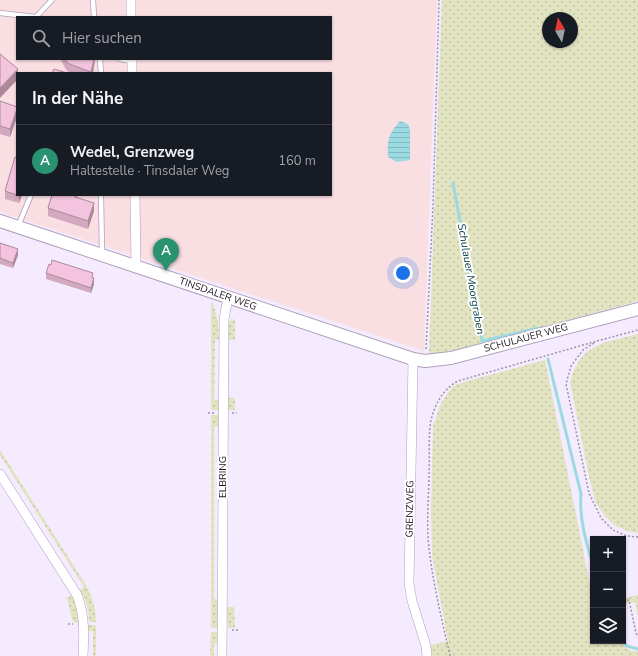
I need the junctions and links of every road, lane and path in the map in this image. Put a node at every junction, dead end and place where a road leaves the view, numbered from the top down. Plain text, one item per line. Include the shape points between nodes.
1 (52, 0) edge
2 (93, 0) edge
3 (131, 0) edge
4 (439, 0) edge
5 (0, 13) edge
6 (27, 16) edge
7 (37, 16) edge
8 (94, 16) edge
9 (131, 16) edge
10 (100, 60) edge
11 (132, 60) edge
12 (101, 72) edge
13 (132, 72) edge
14 (31, 196) edge
15 (101, 196) edge
16 (135, 196) edge
17 (0, 221) edge
18 (17, 227) junction
19 (102, 256) junction
20 (136, 267) junction
21 (228, 298) junction
22 (638, 309) edge
23 (638, 330) edge
24 (597, 341) junction
25 (419, 360) junction
26 (0, 474) edge
27 (638, 537) edge
28 (626, 600) edge
29 (638, 637) edge
30 (84, 656) edge
31 (222, 656) edge
32 (427, 656) edge
33 (450, 656) edge

1 - 7 lane
2 - 8 lane
3 - 9 street
4 - 25 path via 433,206
5 - 6 lane
10 - 12 lane
11 - 13 street
14 - 18 lane
15 - 19 lane
16 - 20 street
17 - 18 street, TINSDALER WEG
18 - 19 street, TINSDALER WEG
19 - 20 street, TINSDALER WEG
20 - 21 street, TINSDALER WEG
21 - 25 street, TINSDALER WEG
21 - 31 street, ELBRING via 224,319
22 - 25 street, SCHULAUER WEG via 451,358
23 - 24 path
24 - 27 path via 582,350 571,366 566,384 568,396 589,493 597,511 613,530 627,536
24 - 33 path via 458,382 446,389 437,404 431,421 429,548
25 - 32 street, GRENZWEG via 409,583
26 - 30 street via 77,595 83,618
28 - 29 path via 629,600

